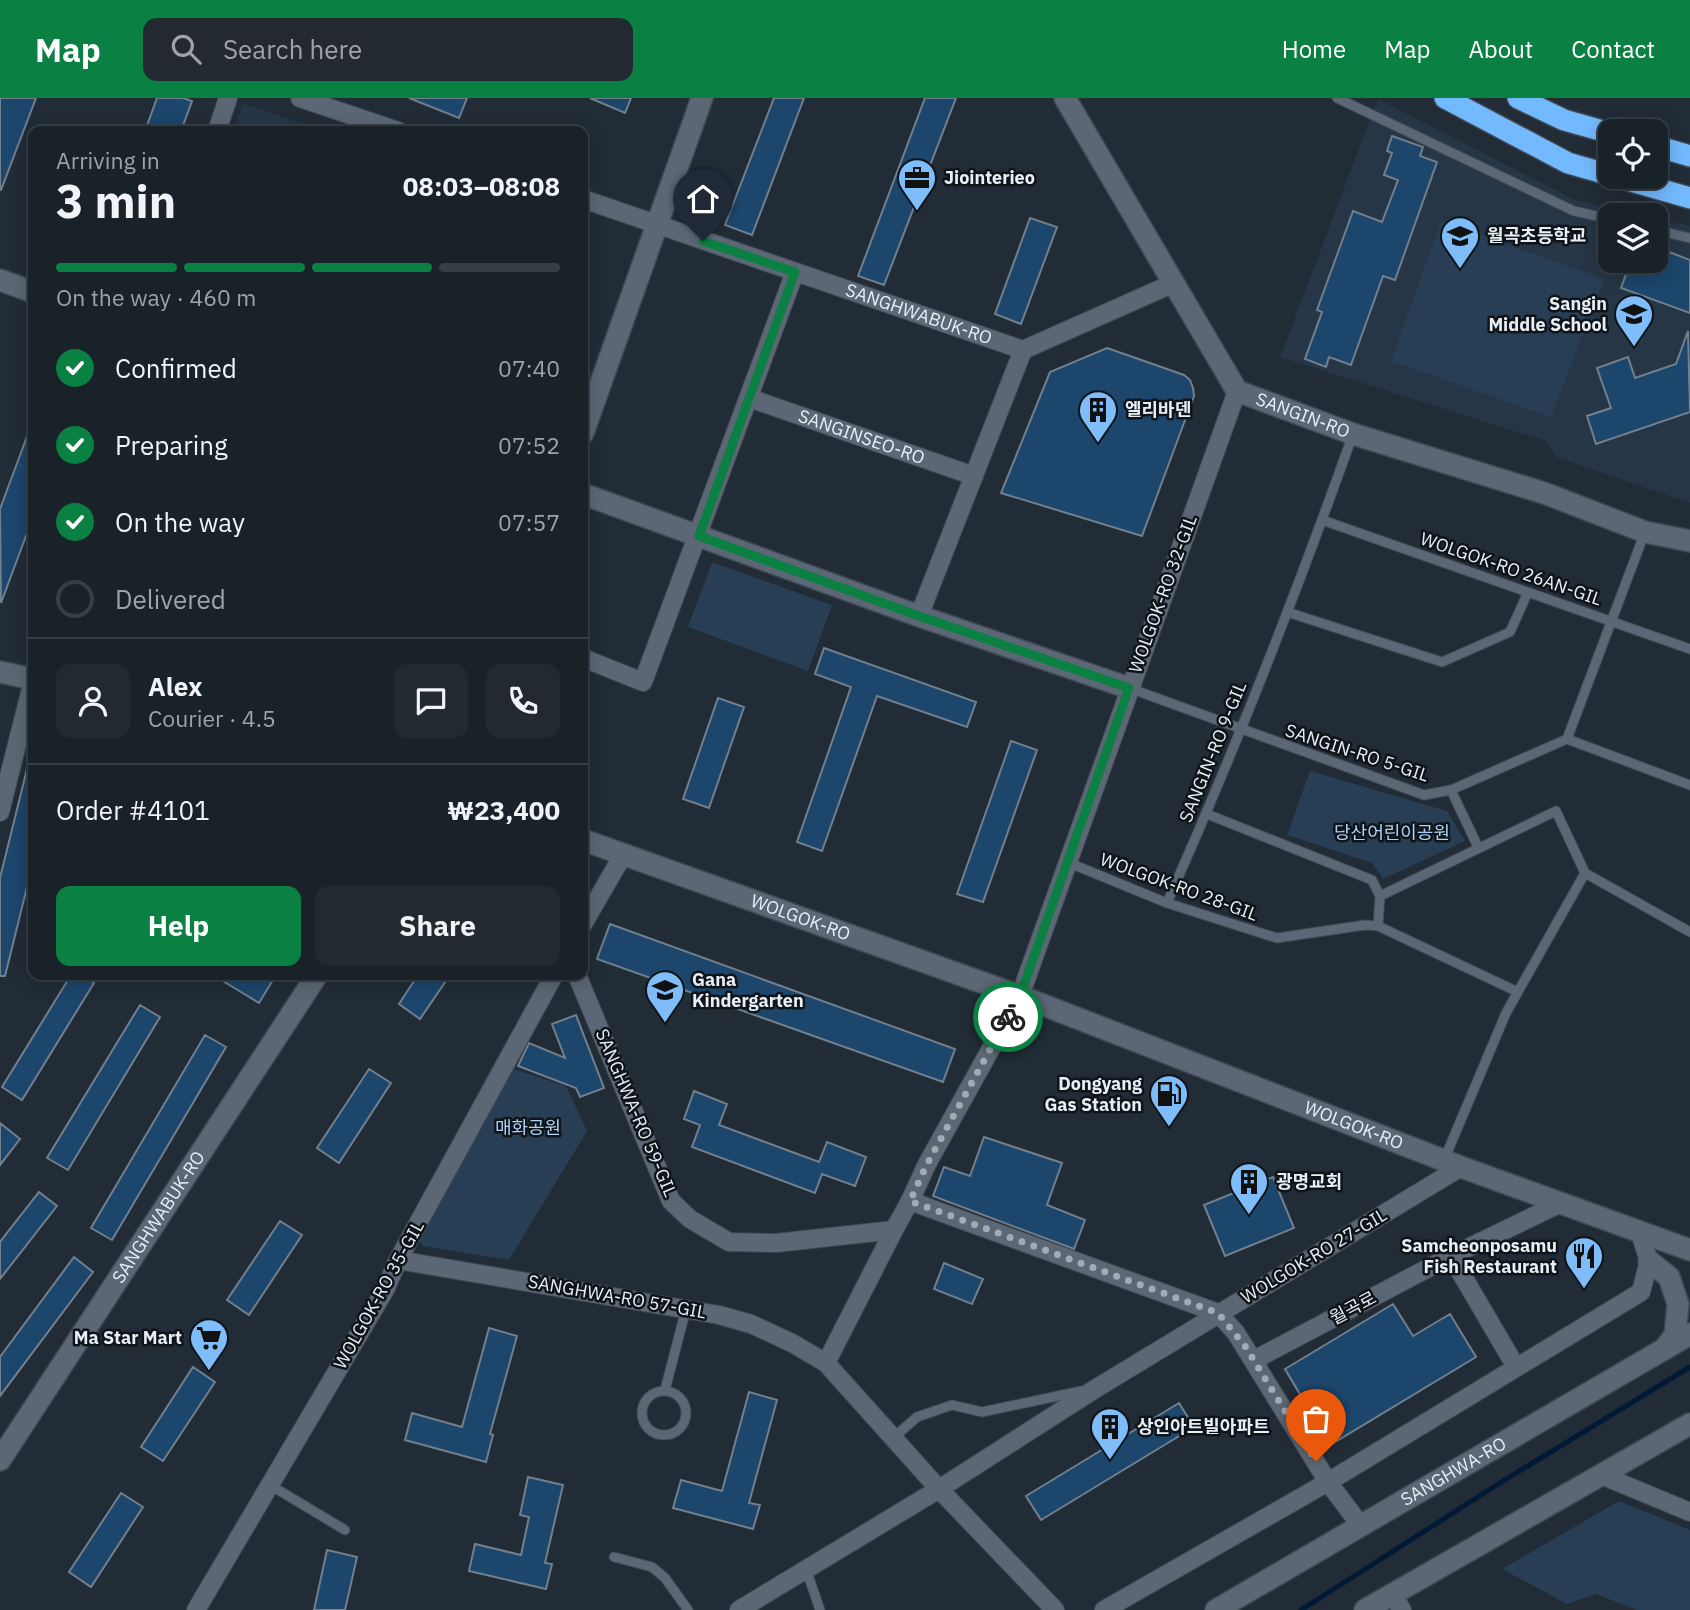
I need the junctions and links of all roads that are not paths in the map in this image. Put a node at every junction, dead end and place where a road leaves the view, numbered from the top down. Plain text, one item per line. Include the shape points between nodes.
1 (228, 98) edge
2 (300, 98) edge
3 (702, 98) edge
4 (1065, 98) edge
5 (1337, 98) edge
6 (1446, 98) edge
7 (1518, 98) edge
8 (218, 126) edge
9 (383, 126) edge
10 (1598, 130) edge
11 (1668, 150) edge
12 (1690, 156) edge
13 (1598, 172) edge
14 (1659, 189) edge
15 (1690, 198) edge
16 (588, 201) edge
17 (1598, 216) edge
18 (657, 225) junction
19 (1668, 233) edge
20 (1690, 238) edge
21 (795, 272) junction
22 (0, 280) edge
23 (1174, 283) junction
24 (28, 290) edge
25 (1023, 350) junction
26 (1237, 391) junction
27 (749, 398) junction
28 (588, 419) edge
29 (1353, 434) junction
30 (974, 476) junction
31 (588, 496) edge
32 (1322, 520) junction
33 (1645, 532) junction
34 (699, 536) junction
35 (1690, 541) edge
36 (1528, 592) junction
37 (1287, 612) junction
38 (919, 616) junction
39 (1613, 621) junction
40 (1690, 649) edge
41 (588, 660) edge
42 (0, 672) edge
43 (28, 679) edge
44 (1129, 688) junction
45 (28, 700) edge
46 (1239, 730) junction
47 (1567, 739) junction
48 (1690, 785) edge
49 (1451, 790) junction
50 (0, 811) edge
51 (1207, 814) junction
52 (588, 842) edge
53 (1478, 847) junction
54 (623, 855) junction
55 (1067, 862) junction
56 (1585, 873) junction
57 (1380, 896) junction
58 (1167, 903) junction
59 (588, 915) edge
60 (1378, 926) junction
61 (1690, 932) edge
62 (314, 980) edge
63 (551, 980) edge
64 (579, 980) edge
65 (1518, 992) junction
66 (1020, 996) junction
67 (1452, 1164) junction
68 (910, 1201) junction
69 (1559, 1204) junction
70 (894, 1230) junction
71 (1640, 1233) junction
72 (1690, 1250) edge
73 (1451, 1256) junction
74 (398, 1260) junction
75 (1649, 1261) junction
76 (686, 1309) junction
77 (1218, 1313) junction
78 (1688, 1336) edge
79 (1665, 1348) junction
80 (1254, 1360) junction
81 (826, 1363) junction
82 (1516, 1367) junction
83 (1096, 1389) junction
84 (665, 1390) junction
85 (1690, 1424) edge
86 (893, 1437) junction
87 (0, 1460) edge
88 (1601, 1475) junction
89 (1328, 1482) junction
90 (270, 1485) junction
91 (939, 1489) junction
92 (1690, 1512) edge
93 (1361, 1526) junction
94 (345, 1531) dead end
95 (614, 1557) dead end
96 (806, 1569) junction
97 (1397, 1602) edge
98 (196, 1610) edge
99 (688, 1610) edge
100 (739, 1610) edge
101 (820, 1610) edge
102 (1055, 1610) edge
103 (1104, 1610) edge
104 (1216, 1610) edge
105 (1365, 1610) edge

1 - 8 street
2 - 9 street
3 - 18 main road
4 - 23 main road, SANGIN-RO
5 - 17 lane via 1574,211
6 - 13 highway via 1568,163
7 - 10 highway via 1564,120
11 - 12 highway
14 - 15 highway
16 - 18 street, SANGHWABUK-RO
18 - 21 street, SANGHWABUK-RO
18 - 28 main road
19 - 20 lane
21 - 25 street, SANGHWABUK-RO
21 - 27 street
22 - 24 main road
23 - 25 street
23 - 26 main road, SANGIN-RO
25 - 30 street
26 - 29 main road, SANGIN-RO
26 - 44 street, WOLGOK-RO 32-GIL
27 - 30 street, SANGINSEO-RO
27 - 34 street
29 - 32 lane, SANGIN-RO 9-GIL
29 - 33 main road, SANGIN-RO via 1544,493
30 - 38 street
31 - 34 main road
32 - 36 lane, WOLGOK-RO 26AN-GIL
32 - 37 lane, SANGIN-RO 9-GIL
33 - 35 main road, SANGIN-RO
33 - 39 lane
34 - 38 main road
34 - 41 street via 643,682
36 - 37 lane via 1510,632 1442,662
36 - 39 lane, WOLGOK-RO 26AN-GIL
37 - 46 lane, SANGIN-RO 9-GIL
38 - 44 main road
39 - 40 lane, WOLGOK-RO 26AN-GIL
39 - 47 lane
42 - 43 main road
44 - 46 lane, SANGIN-RO 5-GIL
44 - 55 street, WOLGOK-RO 32-GIL
45 - 50 street
46 - 49 lane, SANGIN-RO 5-GIL via 1424,795
46 - 51 lane, SANGIN-RO 9-GIL
47 - 48 lane
47 - 49 lane, SANGIN-RO 5-GIL
49 - 53 lane
51 - 57 lane via 1372,880
51 - 58 lane, SANGIN-RO 9-GIL
52 - 54 main road, WOLGOK-RO
53 - 56 lane via 1556,811
53 - 57 lane
54 - 59 street
54 - 66 main road, WOLGOK-RO
55 - 58 lane, WOLGOK-RO 28-GIL
55 - 66 street, WOLGOK-RO 32-GIL
56 - 61 lane
56 - 65 lane
57 - 60 lane
58 - 60 lane, WOLGOK-RO 28-GIL via 1278,938
60 - 65 lane, WOLGOK-RO 28-GIL
62 - 87 main road, SANGHWABUK-RO
63 - 74 street, WOLGOK-RO 35-GIL
64 - 70 street, SANGHWA-RO 59-GIL via 671,1201 690,1219 729,1242 776,1243
65 - 67 lane via 1506,1013
66 - 67 main road, WOLGOK-RO
66 - 68 street
67 - 69 main road, WOLGOK-RO
67 - 77 street, WOLGOK-RO 27-GIL
68 - 70 street
68 - 77 street
69 - 71 main road, WOLGOK-RO
69 - 73 street, 월곡로
70 - 81 street
71 - 72 main road, WOLGOK-RO
71 - 75 street
73 - 80 street, 월곡로
73 - 82 street
74 - 76 street, SANGHWA-RO 57-GIL
74 - 90 street, WOLGOK-RO 35-GIL via 385,1290
75 - 79 main road via 1669,1277 1678,1304 1675,1335
75 - 82 street via 1641,1292
76 - 81 street, SANGHWA-RO 57-GIL via 751,1324
76 - 84 lane
77 - 80 street
77 - 83 street, WOLGOK-RO 27-GIL
78 - 79 main road, SANGHWA-RO
79 - 93 main road, SANGHWA-RO
80 - 89 street
81 - 86 street, SANGHWA-RO 57-GIL
82 - 89 street
83 - 86 lane, WOLGOK-RO 27-GIL via 982,1412 953,1405 916,1417
83 - 91 street, WOLGOK-RO 27-GIL
84 - 84 lane via 650,1394 641,1413 646,1427 659,1435 673,1433 686,1416 683,1401
85 - 88 main road
86 - 91 street, SANGHWA-RO 57-GIL
88 - 92 street
88 - 97 main road
89 - 93 street
89 - 103 street
90 - 94 lane
90 - 98 street, WOLGOK-RO 35-GIL
91 - 96 street, WOLGOK-RO 27-GIL
91 - 102 street, SANGHWA-RO 57-GIL
93 - 104 main road, SANGHWA-RO
95 - 99 lane via 652,1567
96 - 100 street, WOLGOK-RO 27-GIL
96 - 101 lane
97 - 105 main road

